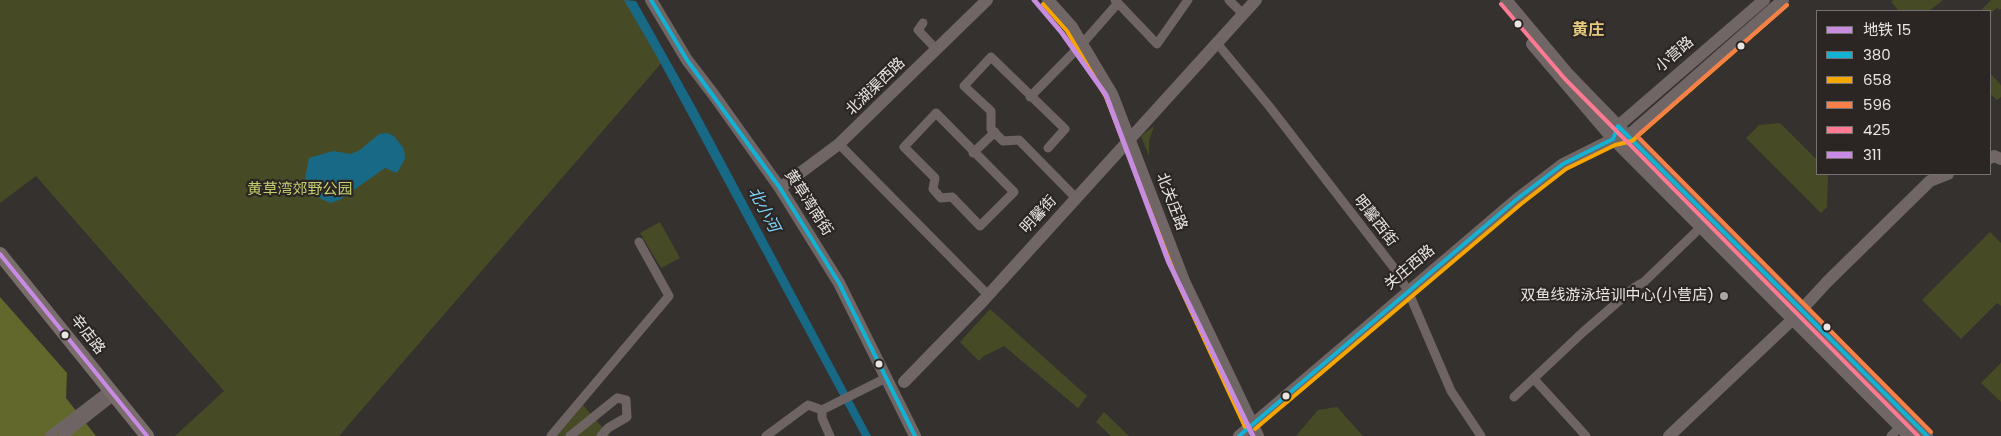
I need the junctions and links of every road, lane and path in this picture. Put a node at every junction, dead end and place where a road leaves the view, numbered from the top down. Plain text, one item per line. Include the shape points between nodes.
1 (651, 0) edge
2 (987, 0) edge
3 (1048, 0) edge
4 (1188, 0) edge
5 (1229, 0) edge
6 (1256, 0) edge
7 (1496, 0) edge
8 (1506, 0) edge
9 (1764, 0) edge
10 (1783, 0) edge
11 (1116, 2) edge
12 (1243, 14) junction
13 (924, 23) dead end
14 (1216, 42) junction
15 (1082, 44) junction
16 (937, 50) junction
17 (1030, 96) junction
18 (1618, 126) junction
19 (995, 132) junction
20 (1628, 136) junction
21 (1613, 139) junction
22 (1130, 141) junction
23 (839, 144) junction
24 (1048, 148) dead end
25 (973, 153) junction
26 (1945, 175) edge
27 (780, 188) junction
28 (1077, 199) junction
29 (1701, 227) junction
30 (639, 242) dead end
31 (0, 254) edge
32 (0, 268) edge
33 (1408, 290) junction
34 (988, 295) junction
35 (1797, 315) junction
36 (886, 378) junction
37 (1534, 379) junction
38 (904, 382) dead end
39 (108, 396) junction
40 (1514, 397) dead end
41 (822, 410) junction
42 (1251, 424) junction
43 (554, 433) edge
44 (1900, 433) edge
45 (50, 436) edge
46 (63, 436) edge
47 (136, 436) edge
48 (147, 436) edge
49 (564, 436) edge
50 (570, 436) edge
51 (601, 436) edge
52 (766, 436) edge
53 (830, 436) edge
54 (916, 436) edge
55 (1238, 436) edge
56 (1258, 436) edge
57 (1481, 436) edge
58 (1586, 436) edge
59 (1669, 436) edge
60 (1927, 436) edge

1 - 27 street, 黄草湾南街 via 686,60
2 - 16 street, 北湖渠西路
3 - 15 street, 北关庄路 via 1072,26
4 - 11 street via 1157,44
5 - 12 street
6 - 12 street, 明馨街
7 - 21 street
8 - 18 street via 1569,75
9 - 18 street, 小营路
10 - 20 street, 小营路
11 - 15 street
12 - 14 street, 明馨街
13 - 16 street via 918,30
14 - 22 street, 明馨街
14 - 33 street, 明馨西街 via 1269,106
15 - 17 street
15 - 22 street, 北关庄路 via 1112,94
16 - 23 street, 北湖渠西路
17 - 19 street via 991,57 964,86 991,111 991,128
17 - 24 street via 1066,129
18 - 20 street
18 - 21 street, 小营路
19 - 25 street
19 - 28 street via 1003,141 1019,140
20 - 21 street, 关庄西路
20 - 35 street
21 - 29 street
21 - 33 street, 关庄西路 via 1563,164
22 - 28 street, 明馨街
22 - 42 street, 北关庄路 via 1184,281
23 - 27 street, 北湖渠西路
23 - 34 street
25 - 25 street via 936,113 904,147 935,178 933,189 941,198 952,197 980,226 1014,192
26 - 35 street via 1930,181
27 - 36 street, 黄草湾南街 via 839,283
28 - 34 street, 明馨街
29 - 35 street
29 - 37 street
30 - 43 street via 669,296
31 - 39 main road, 辛店路
32 - 39 main road, 辛店路
33 - 42 street, 关庄西路
33 - 57 street, 明馨西街 via 1451,391
34 - 38 street, 明馨街
35 - 44 street
35 - 59 street
35 - 60 street
36 - 41 street
36 - 54 street, 黄草湾南街
37 - 40 street
37 - 58 street
39 - 45 street
39 - 46 street
39 - 47 main road, 辛店路
39 - 48 main road, 辛店路
41 - 52 street via 808,405
41 - 53 street
42 - 55 street, 关庄西路
42 - 56 street, 北关庄路
43 - 49 street
50 - 51 street via 617,398 626,400 627,417

